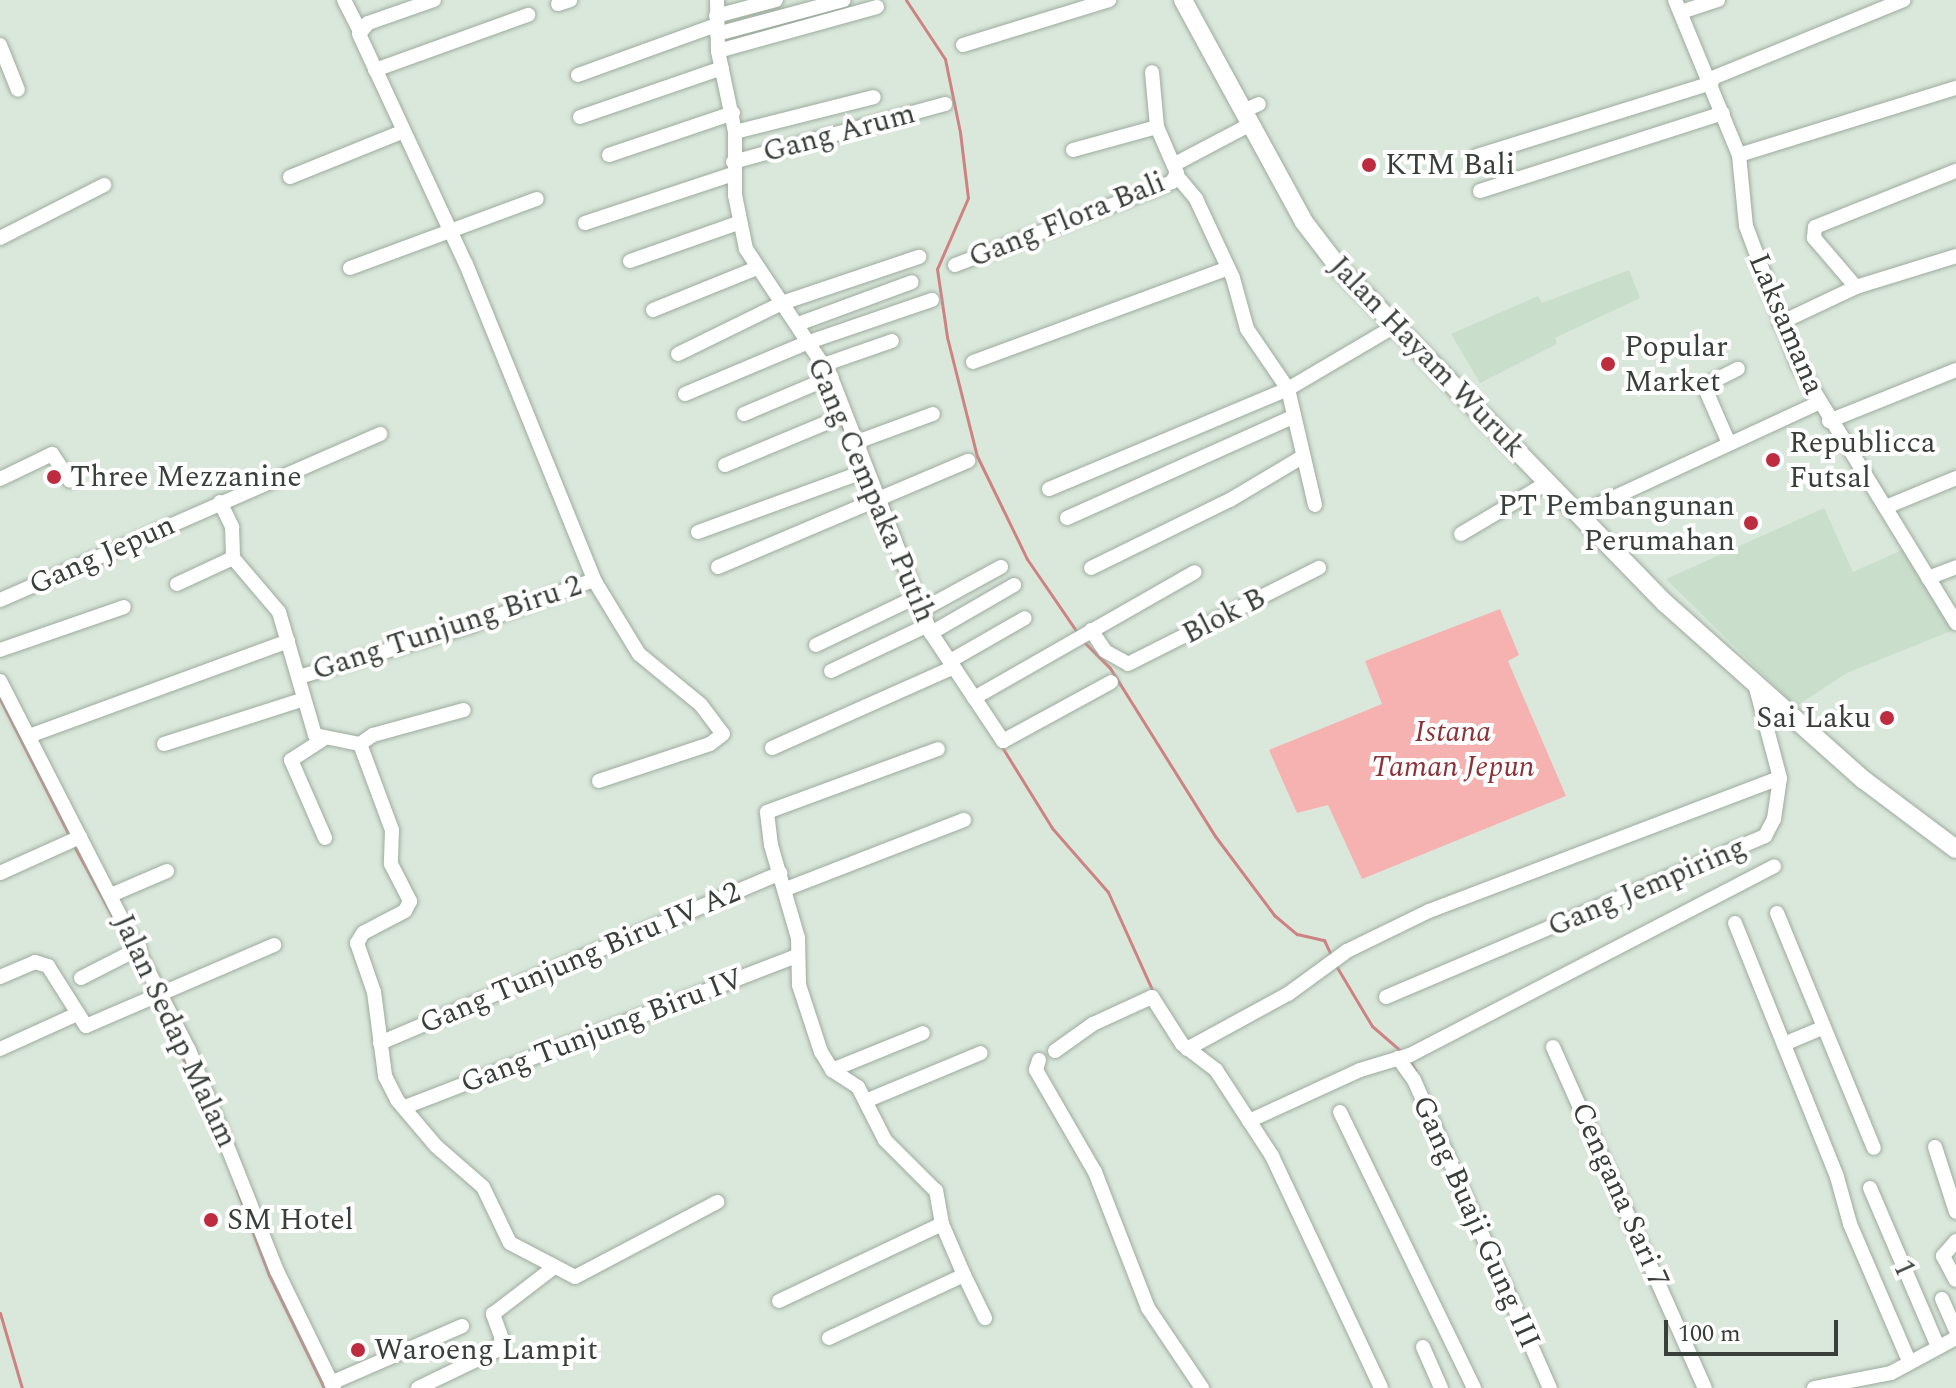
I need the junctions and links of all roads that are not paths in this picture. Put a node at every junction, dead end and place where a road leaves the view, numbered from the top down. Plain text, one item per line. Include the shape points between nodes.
1 (344, 0) edge
2 (434, 0) edge
3 (717, 0) edge
4 (776, 0) edge
5 (844, 0) edge
6 (1109, 0) edge
7 (1183, 0) edge
8 (1718, 0) edge
9 (1904, 0) edge
10 (1678, 6) edge
11 (877, 7) dead end
12 (528, 15) dead end
13 (716, 25) junction
14 (359, 29) junction
15 (0, 45) edge
16 (963, 45) dead end
17 (718, 51) junction
18 (722, 68) junction
19 (375, 70) junction
20 (1152, 72) dead end
21 (578, 75) dead end
22 (1711, 81) junction
23 (1956, 88) edge
24 (18, 90) dead end
25 (874, 97) dead end
26 (945, 104) dead end
27 (733, 113) junction
28 (1252, 113) junction
29 (1723, 113) junction
30 (580, 117) dead end
31 (1157, 127) junction
32 (402, 132) junction
33 (735, 132) junction
34 (1073, 150) dead end
35 (609, 155) dead end
36 (1739, 155) junction
37 (1477, 156) dead end
38 (733, 168) junction
39 (1176, 170) junction
40 (1956, 171) edge
41 (290, 177) dead end
42 (104, 185) dead end
43 (1480, 191) dead end
44 (537, 199) dead end
45 (585, 223) dead end
46 (738, 223) junction
47 (450, 234) junction
48 (0, 238) edge
49 (1956, 256) edge
50 (919, 257) dead end
51 (630, 261) dead end
52 (955, 265) dead end
53 (350, 268) dead end
54 (757, 268) junction
55 (1228, 268) junction
56 (912, 282) dead end
57 (1856, 287) junction
58 (932, 300) dead end
59 (782, 303) junction
60 (653, 310) dead end
61 (1780, 323) junction
62 (798, 324) junction
63 (1395, 326) junction
64 (892, 341) dead end
65 (809, 342) junction
66 (678, 354) dead end
67 (973, 362) dead end
68 (1738, 369) dead end
69 (1956, 370) edge
70 (827, 371) junction
71 (1288, 389) junction
72 (685, 394) dead end
73 (1818, 403) junction
74 (744, 414) dead end
75 (933, 414) dead end
76 (843, 416) junction
77 (1293, 417) junction
78 (1829, 421) junction
79 (380, 434) dead end
80 (1728, 441) junction
81 (854, 443) junction
82 (1302, 457) junction
83 (968, 461) dead end
84 (725, 465) dead end
85 (866, 471) junction
86 (1956, 478) edge
87 (0, 479) edge
88 (70, 481) dead end
89 (1547, 483) junction
90 (1049, 489) dead end
91 (876, 498) junction
92 (220, 502) junction
93 (1315, 505) dead end
94 (1886, 507) junction
95 (1578, 514) junction
96 (1067, 518) dead end
97 (698, 532) dead end
98 (1461, 534) dead end
99 (233, 558) junction
100 (718, 567) dead end
101 (1001, 567) dead end
102 (1956, 567) edge
103 (1091, 568) dead end
104 (1319, 568) dead end
105 (1195, 572) dead end
106 (1928, 578) junction
107 (594, 580) junction
108 (177, 584) dead end
109 (1014, 585) dead end
110 (0, 600) edge
111 (919, 604) junction
112 (124, 607) dead end
113 (1025, 618) dead end
114 (1956, 623) edge
115 (929, 629) junction
116 (1083, 634) junction
117 (288, 641) junction
118 (816, 645) dead end
119 (0, 650) edge
120 (952, 664) junction
121 (831, 671) dead end
122 (299, 677) junction
123 (0, 681) edge
124 (1111, 682) dead end
125 (1756, 688) junction
126 (974, 698) junction
127 (304, 699) junction
128 (464, 710) dead end
129 (29, 736) junction
130 (322, 740) junction
131 (164, 744) dead end
132 (360, 744) junction
133 (772, 748) dead end
134 (938, 749) dead end
135 (1780, 778) junction
136 (599, 781) dead end
137 (964, 820) dead end
138 (325, 838) dead end
139 (74, 840) junction
140 (1956, 849) edge
141 (1774, 866) dead end
142 (167, 871) dead end
143 (0, 873) edge
144 (780, 873) junction
145 (786, 889) junction
146 (111, 895) junction
147 (1777, 913) dead end
148 (1735, 923) dead end
149 (274, 945) dead end
150 (133, 951) junction
151 (798, 955) junction
152 (0, 977) edge
153 (81, 978) dead end
154 (154, 993) junction
155 (1386, 997) dead end
156 (75, 1015) junction
157 (1822, 1028) junction
158 (923, 1033) dead end
159 (380, 1043) junction
160 (1784, 1044) junction
161 (1553, 1047) dead end
162 (0, 1049) edge
163 (1187, 1049) junction
164 (1055, 1051) dead end
165 (981, 1053) dead end
166 (1403, 1057) junction
167 (1039, 1060) dead end
168 (832, 1070) junction
169 (868, 1100) junction
170 (405, 1107) junction
171 (1340, 1112) dead end
172 (1249, 1121) junction
173 (1935, 1147) dead end
174 (1874, 1148) dead end
175 (1870, 1188) dead end
176 (717, 1202) dead end
177 (1956, 1212) edge
178 (942, 1224) junction
179 (1956, 1241) edge
180 (553, 1268) junction
181 (964, 1275) junction
182 (1956, 1280) edge
183 (1942, 1299) dead end
184 (779, 1301) dead end
185 (985, 1318) dead end
186 (462, 1326) dead end
187 (1956, 1330) edge
188 (829, 1338) dead end
189 (1956, 1338) edge
190 (1423, 1347) dead end
191 (1938, 1347) junction
192 (1910, 1363) junction
193 (1880, 1383) edge
194 (333, 1385) edge
195 (418, 1388) edge
196 (1202, 1388) edge
197 (1381, 1388) edge
198 (1441, 1388) edge
199 (1474, 1388) edge
200 (1550, 1388) edge
201 (1705, 1388) edge
202 (1814, 1388) edge

1 - 14 street
2 - 14 street
3 - 13 street, Gang Cempaka Putih
4 - 13 street
5 - 13 street
6 - 16 street
7 - 28 main road, Jalan Hayam Wuruk
8 - 10 street
9 - 22 street
10 - 22 street, Laksamana
11 - 17 street
12 - 19 street
13 - 17 street, Gang Cempaka Putih
13 - 21 street
14 - 19 street
15 - 24 street
17 - 18 street, Gang Cempaka Putih
18 - 27 street, Gang Cempaka Putih
18 - 30 street
19 - 32 street
20 - 31 street
22 - 29 street, Laksamana
22 - 37 street
23 - 36 street
25 - 33 street
26 - 38 street, Gang Arum
27 - 33 street, Gang Cempaka Putih
27 - 35 street
28 - 39 street, Gang Flora Bali
28 - 63 main road, Jalan Hayam Wuruk via 1316,238
29 - 36 street, Laksamana
29 - 43 street
31 - 34 street
31 - 39 street
32 - 41 street
32 - 47 street
33 - 38 street, Gang Cempaka Putih
36 - 61 street, Laksamana via 1746,226
38 - 45 street, Gang Arum
38 - 46 street, Gang Cempaka Putih
39 - 52 street, Gang Flora Bali via 1168,185
39 - 55 street via 1196,199
40 - 57 street via 1815,227 1814,238
42 - 48 street
44 - 47 street
46 - 51 street
46 - 54 street, Gang Cempaka Putih
47 - 53 street via 439,233
47 - 107 street
49 - 57 street
50 - 59 street
54 - 59 street, Gang Cempaka Putih
54 - 60 street
55 - 67 street
55 - 71 street via 1247,329
56 - 62 street
57 - 61 street
58 - 65 street
59 - 62 street, Gang Cempaka Putih
59 - 66 street
61 - 73 street, Laksamana
62 - 65 street, Gang Cempaka Putih
63 - 71 street
63 - 89 main road, Jalan Hayam Wuruk
64 - 70 street
65 - 70 street, Gang Cempaka Putih
65 - 72 street
68 - 80 street via 1704,386
69 - 78 street
70 - 74 street
70 - 76 street, Gang Cempaka Putih
71 - 77 street
71 - 90 street
73 - 78 street, Laksamana
73 - 80 street
75 - 81 street
76 - 81 street, Gang Cempaka Putih
76 - 84 street
77 - 82 street
77 - 96 street
78 - 94 street, Laksamana
79 - 92 street, Gang Jepun
80 - 95 street
81 - 85 street, Gang Cempaka Putih
82 - 93 street
82 - 103 street via 1230,500
83 - 91 street
85 - 91 street, Gang Cempaka Putih
85 - 97 street
86 - 94 street
87 - 88 street via 52,454
89 - 95 main road, Jalan Hayam Wuruk
89 - 98 street
91 - 100 street
91 - 111 street, Gang Cempaka Putih
92 - 99 street via 232,527
92 - 110 street, Gang Jepun
94 - 106 street, Laksamana
95 - 125 main road, Jalan Hayam Wuruk
99 - 108 street
99 - 117 street via 271,598
101 - 111 street
102 - 106 street
104 - 116 street, Blok B via 1128,664
105 - 116 street
106 - 114 street, Laksamana
107 - 122 street, Gang Tunjung Biru 2 via 470,626
107 - 136 street via 639,654 701,705 723,734 710,744
109 - 115 street
111 - 115 street, Gang Cempaka Putih
111 - 118 street
112 - 119 street, Gang Jepun
113 - 120 street
115 - 120 street, Gang Cempaka Putih
115 - 121 street
116 - 126 street
117 - 122 street
117 - 129 street
120 - 126 street, Gang Cempaka Putih
120 - 133 street
122 - 127 street
123 - 129 street, Jalan Sedap Malam
124 - 126 street, Gang Cempaka Putih via 1003,741
125 - 135 street, Gang Jempiring
125 - 140 main road, Jalan Hayam Wuruk
127 - 130 street via 315,735
127 - 131 street
128 - 132 street via 373,735
129 - 139 street, Jalan Sedap Malam
130 - 132 street
130 - 138 street via 291,760
132 - 159 street via 392,830 390,860 410,901 405,911 363,933 357,943 374,992
134 - 144 street via 767,812
135 - 155 street, Gang Jempiring via 1774,819 1765,836
135 - 163 street via 1429,911 1347,951 1334,964
137 - 145 street
139 - 143 street
139 - 146 street, Jalan Sedap Malam
141 - 166 street
142 - 146 street
144 - 145 street
144 - 159 street, Gang Tunjung Biru IV A2
145 - 151 street
146 - 150 street, Jalan Sedap Malam
147 - 157 street
148 - 160 street
149 - 154 street
150 - 153 street
150 - 154 street, Jalan Sedap Malam
151 - 168 street via 803,1000
151 - 170 street, Gang Tunjung Biru IV
152 - 156 street via 41,962 55,975
154 - 156 street via 86,1026
154 - 194 street, Jalan Sedap Malam via 208,1092 277,1271
156 - 162 street
157 - 160 street
157 - 174 street
158 - 168 street
159 - 170 street via 391,1091
160 - 192 street via 1850,1224
161 - 201 street, Cengana Sari 7
163 - 164 street via 1151,997 1093,1024
163 - 172 street via 1216,1070
165 - 169 street
166 - 172 street via 1360,1070
166 - 200 street, Gang Buaji Gung III
167 - 196 street via 1036,1070 1095,1172 1148,1308
168 - 169 street
169 - 178 street via 885,1140 936,1191
170 - 180 street via 436,1146 483,1187 510,1243
171 - 199 street
172 - 197 street via 1305,1220
173 - 177 street
175 - 191 street, 1
176 - 180 street via 579,1277
178 - 181 street
178 - 184 street
179 - 182 street via 1943,1256
180 - 195 street via 493,1314 502,1339 497,1350
181 - 185 street
181 - 188 street
183 - 187 street
186 - 194 street
189 - 191 street
190 - 198 street
191 - 192 street
192 - 193 street
193 - 202 street

